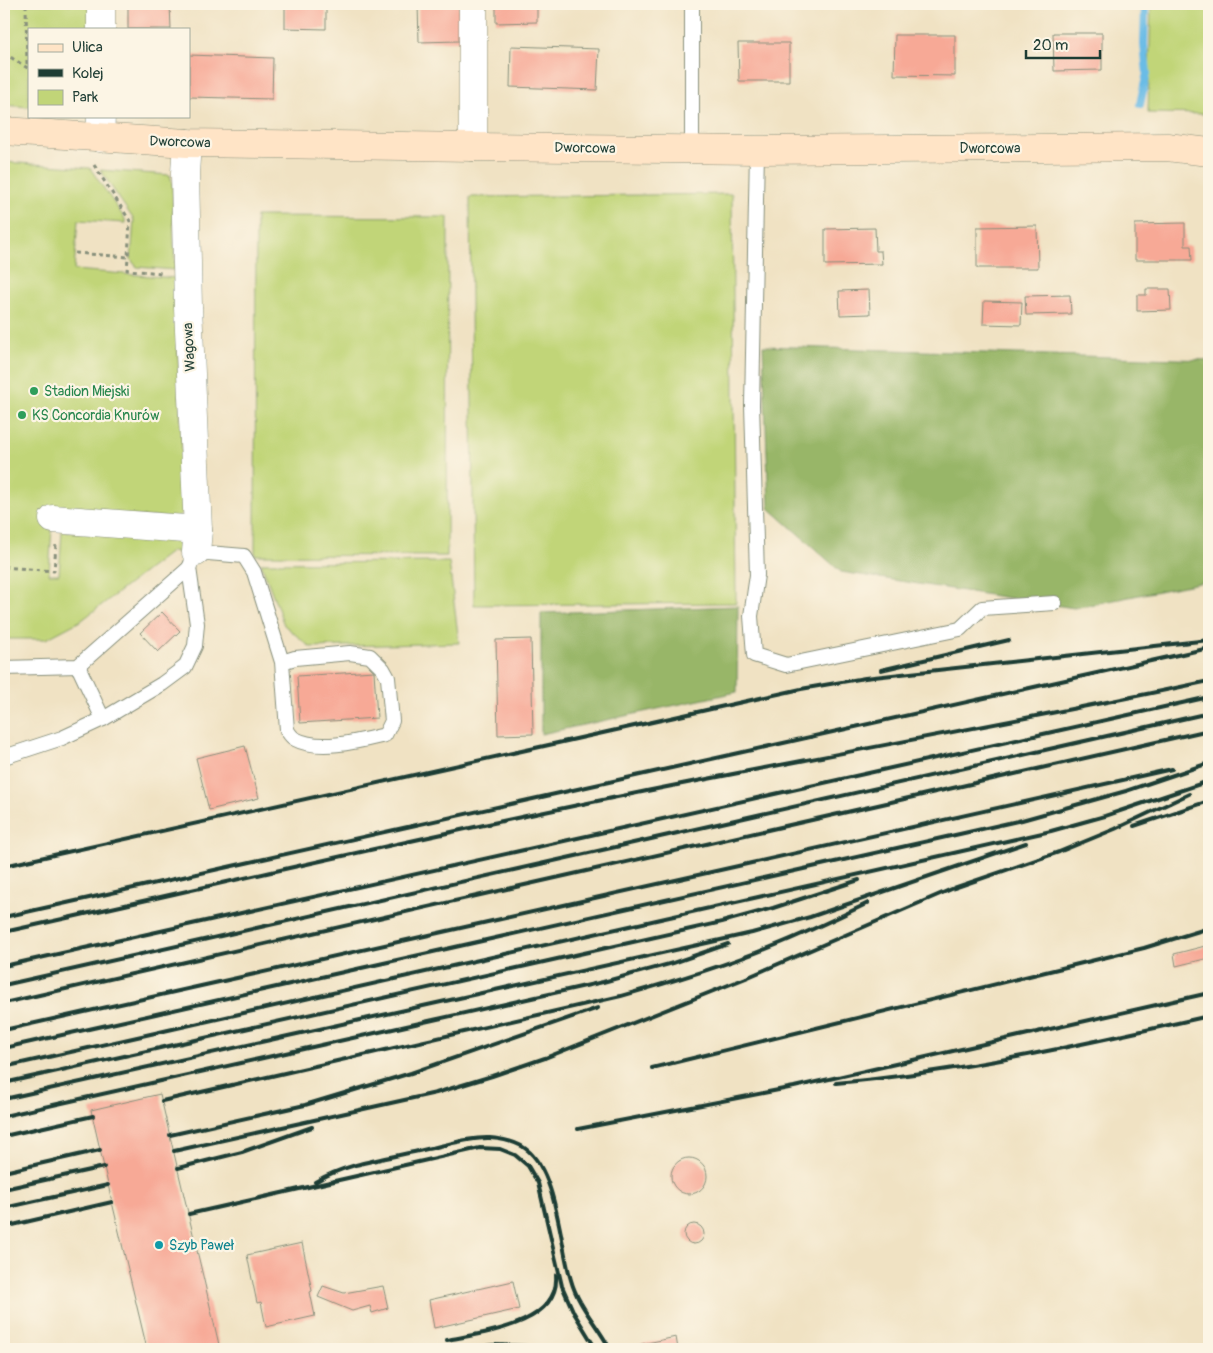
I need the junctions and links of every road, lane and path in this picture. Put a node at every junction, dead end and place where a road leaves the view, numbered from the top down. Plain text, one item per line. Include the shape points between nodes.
1 (26, 4) edge
2 (102, 4) edge
3 (473, 4) edge
4 (692, 4) edge
5 (101, 28) edge
6 (4, 53) edge
7 (28, 69) edge
8 (100, 127) edge
9 (4, 131) edge
10 (1209, 141) edge
11 (186, 143) junction
12 (474, 147) junction
13 (1167, 147) junction
14 (692, 149) junction
15 (757, 150) junction
16 (1209, 152) edge
17 (94, 165) dead end
18 (75, 253) dead end
19 (128, 257) junction
20 (187, 275) junction
21 (55, 519) joint
22 (194, 550) junction
23 (4, 567) edge
24 (1055, 603) dead end
25 (282, 662) junction
26 (78, 666) junction
27 (4, 668) edge
28 (104, 719) junction
29 (4, 757) edge

1 - 7 path
2 - 5 street
3 - 12 street
4 - 14 lane
6 - 7 path
8 - 9 main road, Dworcowa
8 - 11 main road, Dworcowa
10 - 13 main road, Dworcowa
11 - 12 main road, Dworcowa
11 - 20 street, Wagowa
12 - 14 main road, Dworcowa
13 - 15 main road, Dworcowa
13 - 16 main road, Dworcowa
14 - 15 main road, Dworcowa
15 - 24 lane via 752,396 757,575 751,616 754,655 786,665 960,630 982,608
17 - 19 path via 130,221
18 - 19 path
19 - 20 path via 126,270
20 - 22 street, Wagowa
21 - 22 street
21 - 23 path via 54,571
22 - 25 lane via 244,556 254,572
22 - 26 lane
22 - 28 lane via 197,624 195,646 185,667
25 - 25 lane via 287,730 293,739 317,745 358,742 385,735 392,721 388,678 370,656 350,653
26 - 27 lane
26 - 28 lane
28 - 29 lane via 62,738

